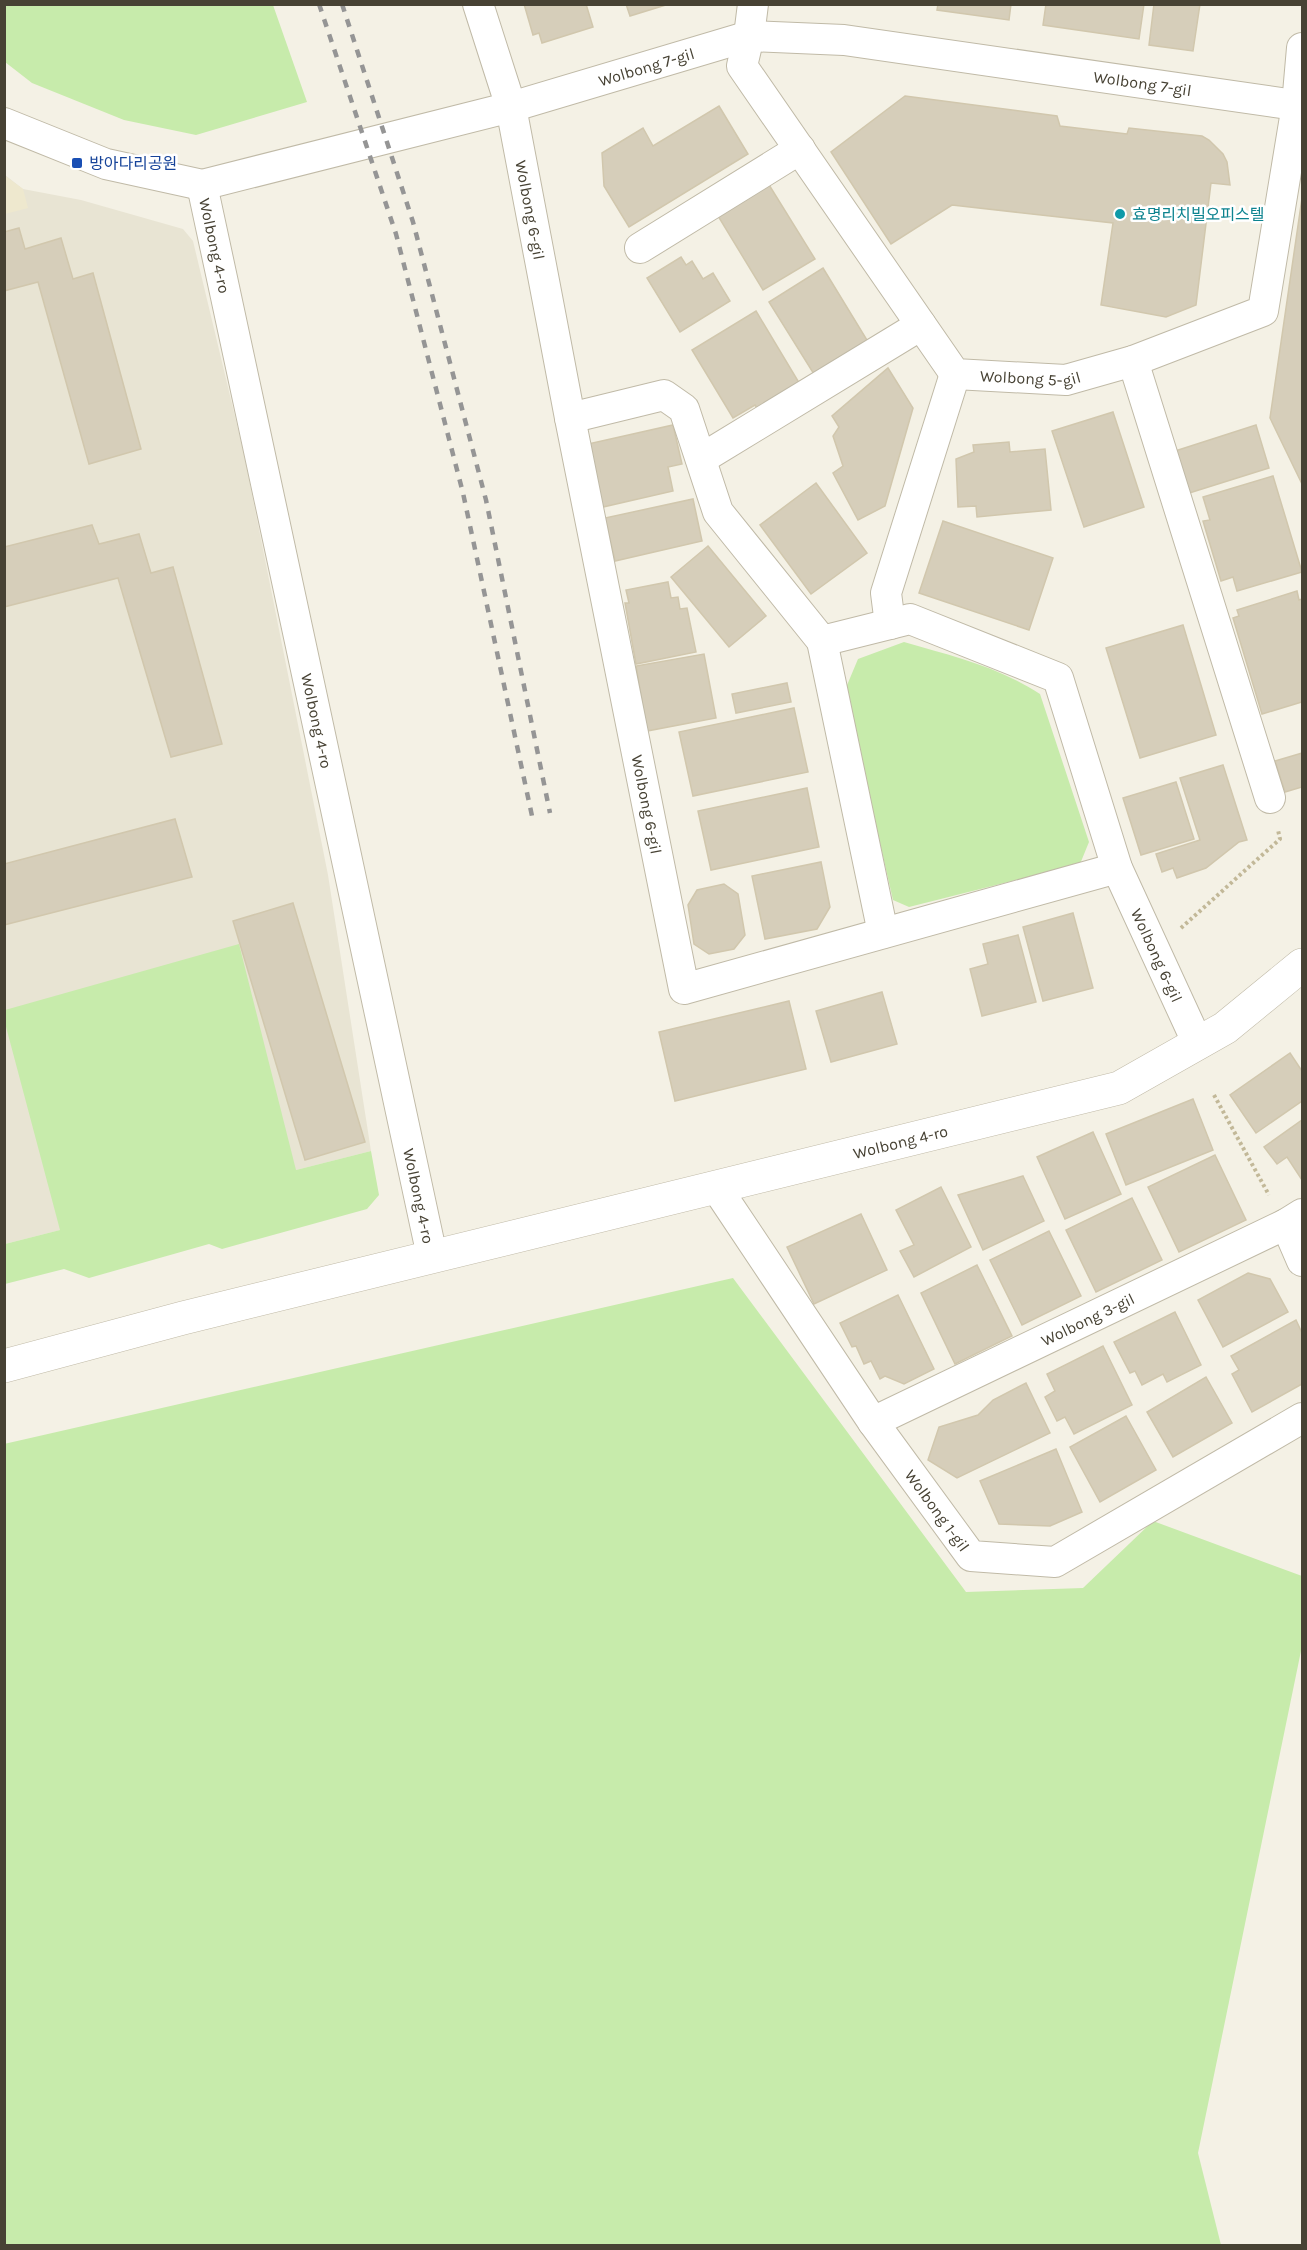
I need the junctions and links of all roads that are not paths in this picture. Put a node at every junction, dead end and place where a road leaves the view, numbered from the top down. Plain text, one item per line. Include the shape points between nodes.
1 (478, 4) edge
2 (753, 4) edge
3 (749, 36) junction
4 (1302, 48) edge
5 (1300, 105) edge
6 (511, 107) junction
7 (4, 123) edge
8 (800, 149) junction
9 (202, 184) junction
10 (640, 248) dead end
11 (921, 325) junction
12 (1133, 361) junction
13 (956, 374) junction
14 (570, 418) junction
15 (701, 459) junction
16 (890, 624) junction
17 (822, 641) junction
18 (1270, 798) road end
19 (1117, 868) junction
20 (883, 933) junction
21 (1302, 965) edge
22 (1198, 1044) junction
23 (716, 1187) junction
24 (1294, 1219) edge
25 (432, 1256) junction
26 (1302, 1261) edge
27 (4, 1366) edge
28 (1302, 1418) edge
29 (873, 1422) junction

1 - 6 street, Wolbong 6-gil
2 - 3 street, Wolbong 5-gil
3 - 5 street, Wolbong 7-gil via 844,40
3 - 6 street, Wolbong 7-gil
3 - 8 street, Wolbong 5-gil via 742,66
4 - 5 street, Wolbong 5-gil
5 - 12 street, Wolbong 5-gil via 1263,311
6 - 9 street, Wolbong 7-gil
6 - 14 street, Wolbong 6-gil
7 - 9 street, Wolbong 7-gil via 106,164
8 - 10 street
8 - 11 street, Wolbong 5-gil
9 - 25 street, Wolbong 4-ro
11 - 13 street, Wolbong 5-gil
11 - 15 street
12 - 13 street, Wolbong 5-gil via 1066,380
12 - 18 street
13 - 16 street via 886,593
14 - 15 street via 664,395 684,409
14 - 20 street, Wolbong 6-gil via 684,989
15 - 17 street via 718,512
16 - 17 street, Wolbong 6-gil
16 - 19 street, Wolbong 6-gil via 910,619 1058,678
17 - 20 street
19 - 20 street, Wolbong 6-gil
19 - 22 street, Wolbong 6-gil
21 - 22 street, Wolbong 4-ro via 1225,1028
22 - 23 street, Wolbong 4-ro via 1119,1088
23 - 25 street, Wolbong 4-ro
23 - 29 street, Wolbong 1-gil
24 - 26 street
24 - 29 street, Wolbong 3-gil
25 - 27 street, Wolbong 4-ro
28 - 29 street, Wolbong 1-gil via 1055,1562 971,1556

